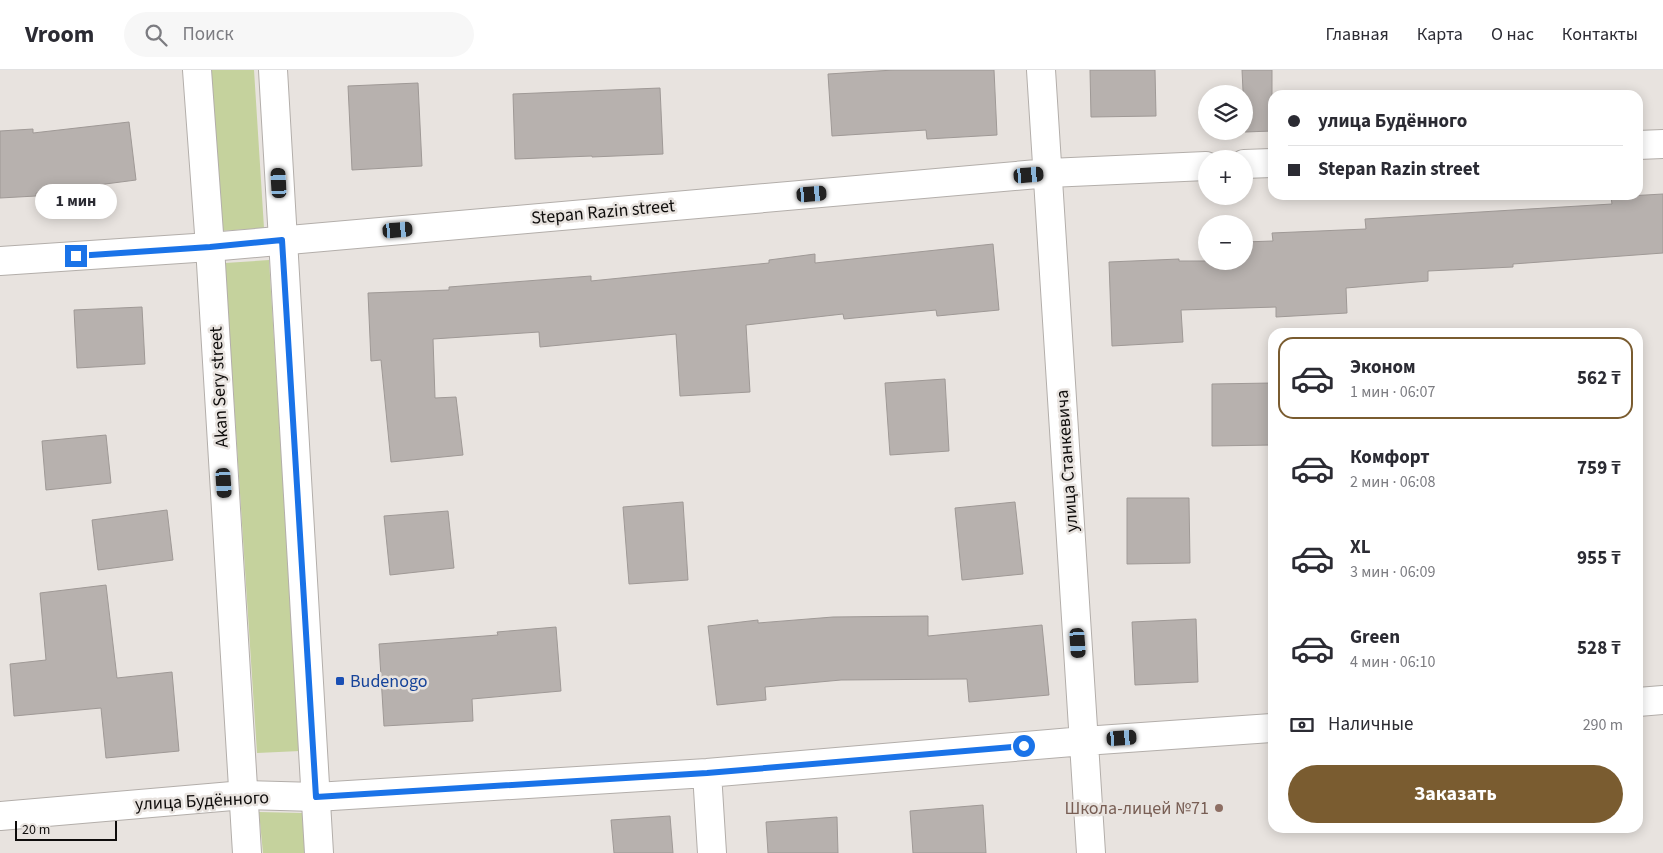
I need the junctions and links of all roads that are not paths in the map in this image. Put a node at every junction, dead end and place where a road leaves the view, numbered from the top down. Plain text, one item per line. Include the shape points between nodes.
1 (196, 70) edge
2 (273, 70) edge
3 (1041, 70) edge
4 (1663, 144) edge
5 (1643, 145) edge
6 (1268, 162) edge
7 (1253, 163) edge
8 (1198, 166) edge
9 (1049, 173) junction
10 (282, 240) junction
11 (210, 247) junction
12 (0, 261) edge
13 (1663, 700) edge
14 (1643, 702) edge
15 (1268, 728) edge
16 (1084, 741) junction
17 (707, 773) junction
18 (244, 795) junction
19 (316, 797) junction
20 (0, 816) edge
21 (247, 853) edge
22 (319, 853) edge
23 (712, 853) edge
24 (1090, 853) edge

1 - 11 street, Akan Sery street
2 - 10 street
3 - 9 street, улица Станкевича
4 - 5 street
6 - 7 street
8 - 9 street, Stepan Razin street
9 - 10 street, Stepan Razin street
9 - 16 street, улица Станкевича
10 - 11 street, Stepan Razin street
10 - 19 street
11 - 12 street, Stepan Razin street
11 - 18 street, Akan Sery street
13 - 14 street
15 - 16 street, улица Будённого
16 - 17 street, улица Будённого
16 - 24 street, улица Станкевича
17 - 19 street, улица Будённого
17 - 23 street
18 - 19 street, улица Будённого
18 - 20 street, улица Будённого
18 - 21 street, Akan Sery street
19 - 22 street

